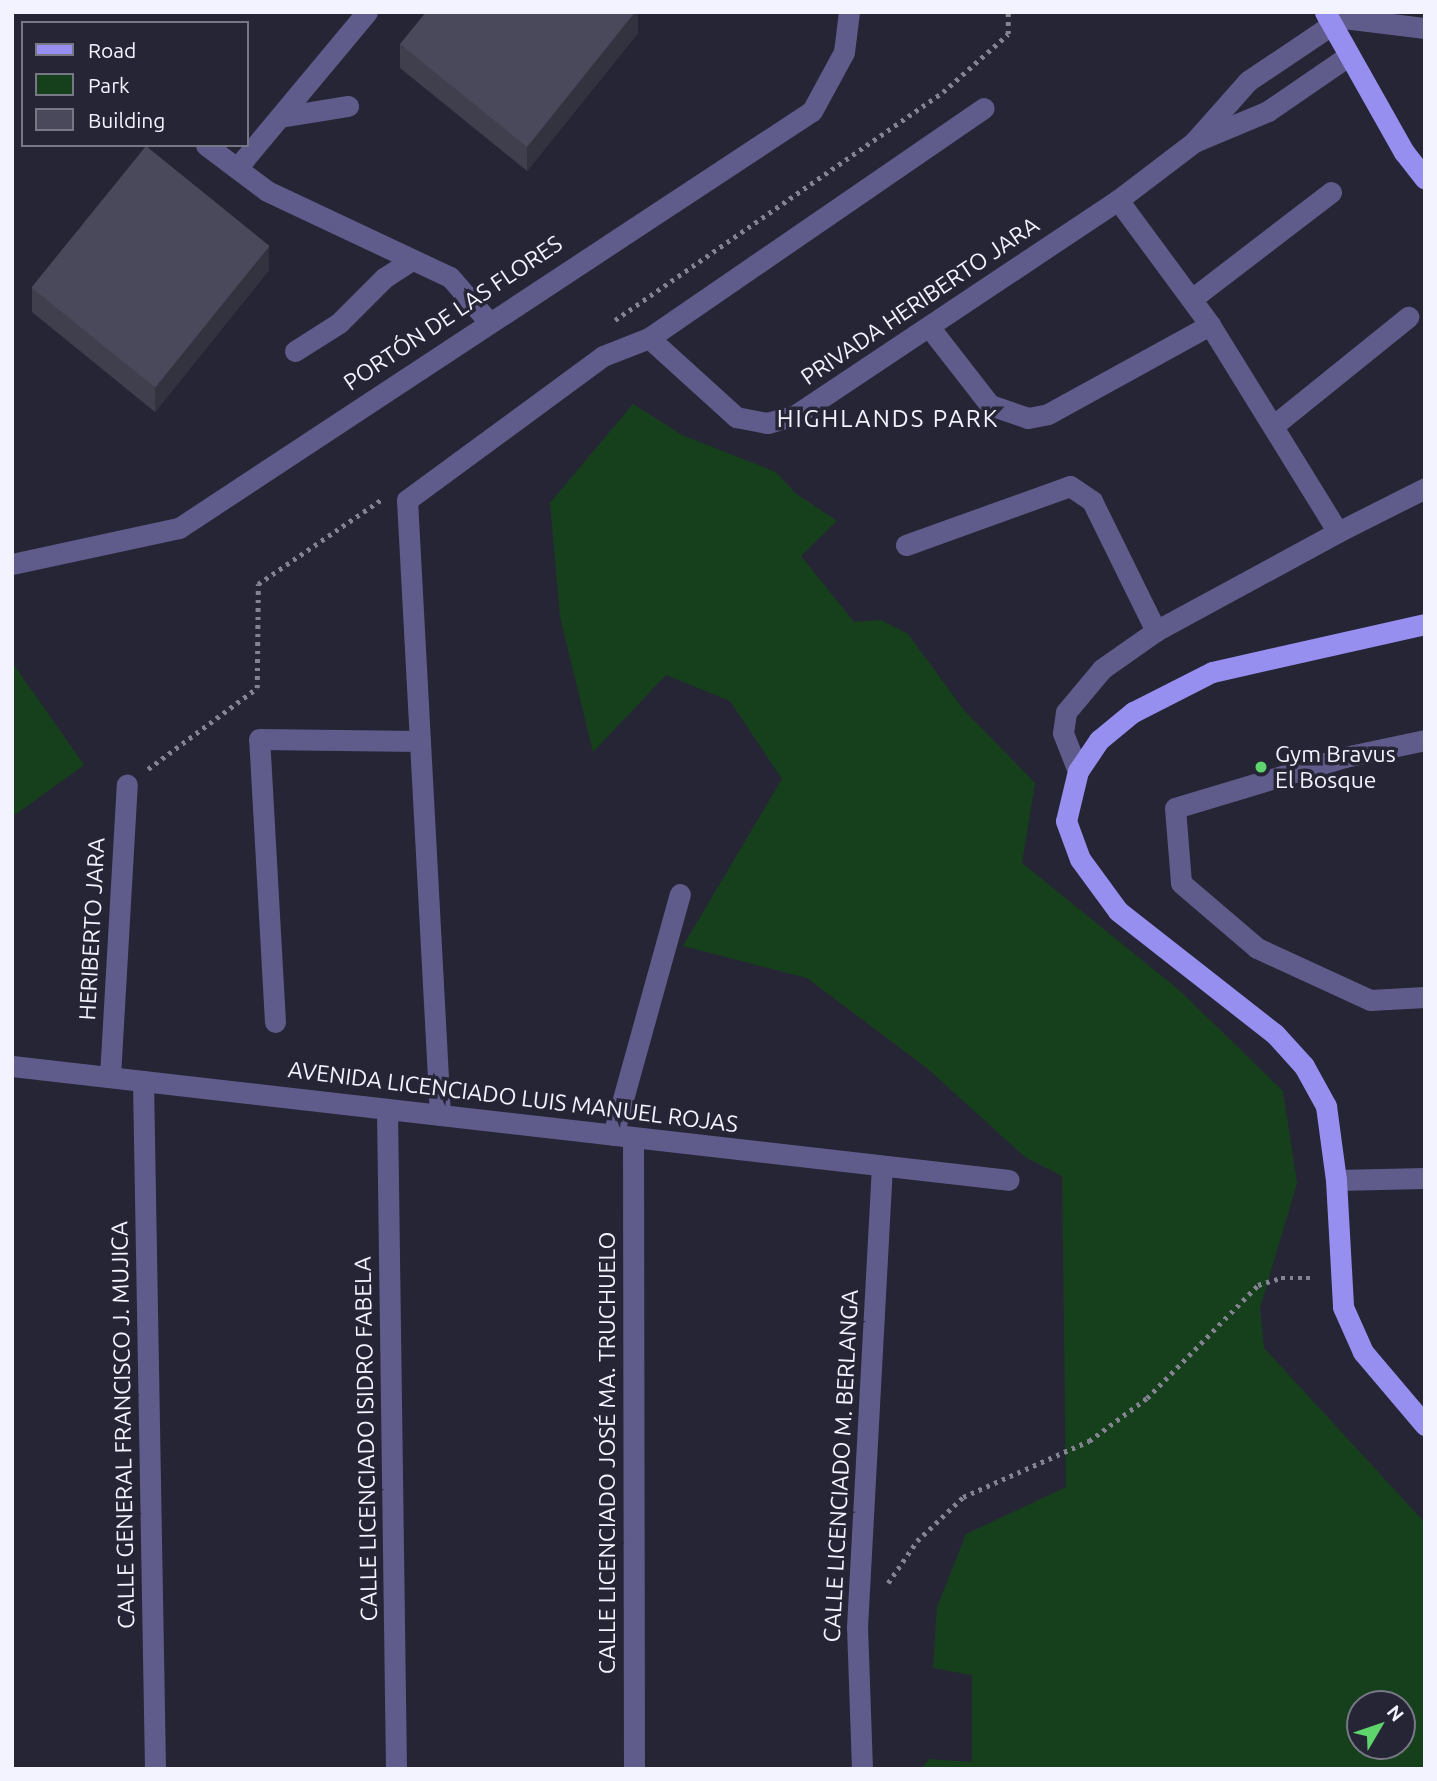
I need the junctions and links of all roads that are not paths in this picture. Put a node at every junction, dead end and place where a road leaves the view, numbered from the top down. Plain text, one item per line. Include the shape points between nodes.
1 (367, 12) edge
2 (849, 12) edge
3 (1327, 18) edge
4 (1425, 28) edge
5 (1348, 57) junction
6 (348, 106) dead end
7 (984, 108) dead end
8 (279, 117) junction
9 (1194, 142) junction
10 (209, 147) edge
11 (237, 168) junction
12 (1425, 179) edge
13 (1331, 192) dead end
14 (1118, 200) junction
15 (412, 260) junction
16 (1193, 298) junction
17 (1408, 317) dead end
18 (488, 321) junction
19 (1210, 325) junction
20 (930, 328) junction
21 (649, 338) junction
22 (295, 351) dead end
23 (1273, 426) junction
24 (1425, 488) edge
25 (1338, 532) junction
26 (906, 545) dead end
27 (12, 564) edge
28 (1425, 624) edge
29 (1156, 631) junction
30 (1425, 740) edge
31 (420, 741) junction
32 (1078, 771) junction
33 (127, 784) dead end
34 (680, 894) dead end
35 (1425, 997) edge
36 (275, 1022) dead end
37 (12, 1066) edge
38 (110, 1076) junction
39 (143, 1081) junction
40 (387, 1109) junction
41 (440, 1115) junction
42 (623, 1136) junction
43 (881, 1166) junction
44 (1425, 1178) edge
45 (1009, 1180) dead end
46 (1336, 1180) junction
47 (1425, 1425) edge
48 (155, 1769) edge
49 (396, 1769) edge
50 (634, 1769) edge
51 (862, 1769) edge

1 - 8 street
2 - 18 street, PORTÓN DE LAS FLORES via 844,52 812,111
3 - 4 street
3 - 5 main road
3 - 9 street, PRIVADA HERIBERTO JARA via 1248,81
5 - 9 street, PRIVADA HERIBERTO JARA via 1268,111
5 - 12 main road
6 - 8 street
7 - 21 street
8 - 11 street
9 - 14 street, PRIVADA HERIBERTO JARA
10 - 11 street
11 - 15 street via 267,191
13 - 16 street
14 - 16 street
14 - 20 street, PRIVADA HERIBERTO JARA
15 - 18 street via 450,277
15 - 22 street via 384,278 339,323
16 - 19 street
17 - 23 street
18 - 27 street, PORTÓN DE LAS FLORES via 178,528
19 - 20 street via 1048,414 1028,418 990,405
19 - 23 street
20 - 21 street, PRIVADA HERIBERTO JARA via 794,416 766,423 736,417
21 - 31 street via 603,356 407,500
23 - 25 street
24 - 25 street
25 - 29 street
26 - 29 street via 1070,486 1092,501
28 - 32 main road via 1212,672 1133,712 1099,740
29 - 32 street via 1102,668 1066,712 1063,733
30 - 35 street via 1345,757 1175,808 1181,883 1257,948 1370,1000
31 - 36 street via 259,739
31 - 41 street
32 - 46 main road via 1066,821 1080,859 1118,911 1275,1034 1304,1066 1326,1106
33 - 38 street, HERIBERTO JARA
34 - 42 street, CALLE LICENCIADO JOSÉ MA. TRUCHUELO
37 - 38 street, AVENIDA LICENCIADO LUIS MANUEL ROJAS
38 - 39 street, AVENIDA LICENCIADO LUIS MANUEL ROJAS
39 - 40 street, AVENIDA LICENCIADO LUIS MANUEL ROJAS
39 - 48 street, CALLE GENERAL FRANCISCO J. MUJICA
40 - 41 street, AVENIDA LICENCIADO LUIS MANUEL ROJAS
40 - 49 street, CALLE LICENCIADO ISIDRO FABELA
41 - 42 street, AVENIDA LICENCIADO LUIS MANUEL ROJAS
42 - 43 street, AVENIDA LICENCIADO LUIS MANUEL ROJAS
42 - 50 street, CALLE LICENCIADO JOSÉ MA. TRUCHUELO
43 - 45 street, AVENIDA LICENCIADO LUIS MANUEL ROJAS
43 - 51 street, CALLE LICENCIADO M. BERLANGA via 857,1627
44 - 46 street
46 - 47 main road via 1343,1307 1363,1352

